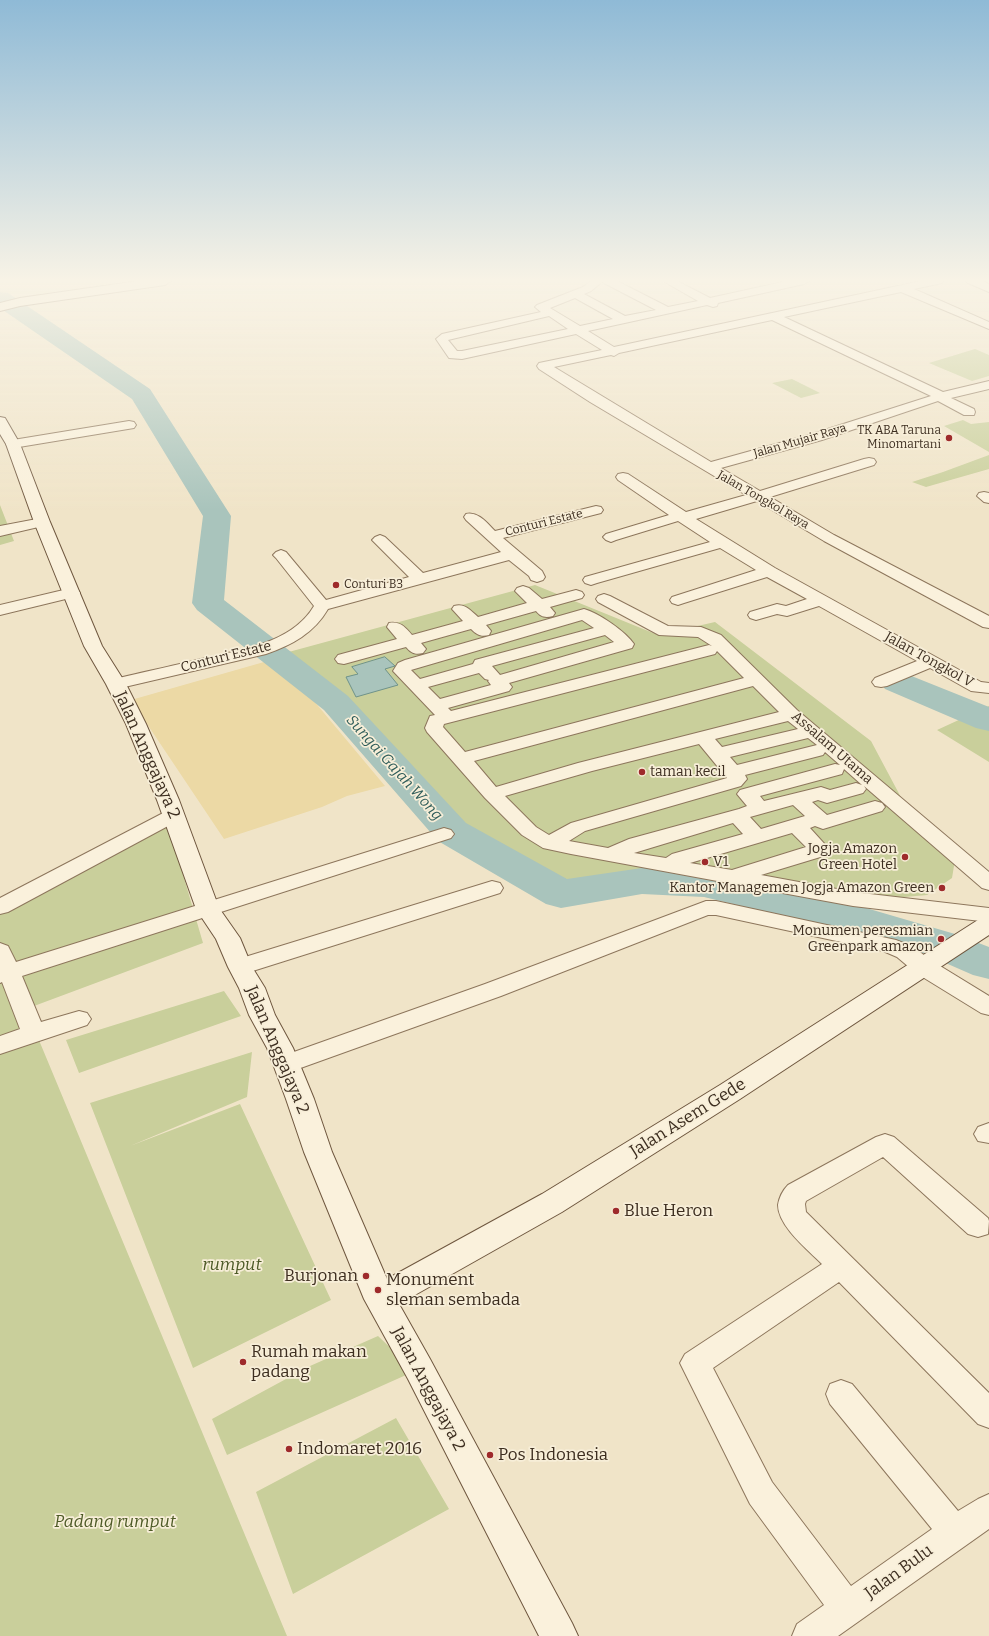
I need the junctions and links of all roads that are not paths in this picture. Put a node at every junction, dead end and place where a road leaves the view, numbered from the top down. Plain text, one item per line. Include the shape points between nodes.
1 (587, 357) edge
2 (858, 357) edge
3 (989, 385) edge
4 (941, 397) junction
5 (969, 412) dead end
6 (0, 421) edge
7 (129, 425) dead end
8 (12, 452) junction
9 (869, 462) dead end
10 (708, 467) junction
11 (623, 477) dead end
12 (758, 496) junction
13 (596, 510) dead end
14 (471, 517) dead end
15 (682, 517) junction
16 (42, 522) junction
17 (0, 531) edge
18 (492, 536) junction
19 (611, 537) dead end
20 (380, 540) dead end
21 (722, 543) junction
22 (512, 554) junction
23 (281, 555) dead end
24 (769, 571) junction
25 (537, 577) dead end
26 (420, 579) junction
27 (591, 580) dead end
28 (522, 591) dead end
29 (72, 593) junction
30 (576, 595) dead end
31 (604, 599) dead end
32 (678, 600) dead end
33 (820, 600) junction
34 (539, 605) junction
35 (322, 606) junction
36 (460, 609) dead end
37 (0, 610) edge
38 (756, 615) dead end
39 (558, 622) junction
40 (475, 623) junction
41 (989, 623) edge
42 (395, 627) dead end
43 (608, 629) junction
44 (531, 630) junction
45 (493, 640) junction
46 (409, 641) junction
47 (547, 646) junction
48 (465, 649) junction
49 (709, 650) dead end
50 (344, 659) dead end
51 (426, 660) junction
52 (931, 661) junction
53 (564, 662) junction
54 (482, 666) junction
55 (497, 681) junction
56 (584, 682) junction
57 (748, 682) dead end
58 (881, 682) dead end
59 (116, 684) junction
60 (417, 685) junction
61 (989, 688) edge
62 (441, 711) junction
63 (784, 716) dead end
64 (802, 734) dead end
65 (703, 737) junction
66 (816, 751) dead end
67 (718, 754) junction
68 (461, 759) junction
69 (826, 779) junction
70 (738, 782) junction
71 (856, 789) dead end
72 (492, 794) junction
73 (799, 799) junction
74 (662, 803) junction
75 (875, 807) dead end
76 (760, 808) junction
77 (174, 815) junction
78 (737, 815) junction
79 (819, 819) junction
80 (796, 825) junction
81 (686, 830) junction
82 (444, 834) dead end
83 (756, 836) junction
84 (550, 843) junction
85 (610, 855) junction
86 (669, 866) junction
87 (732, 878) junction
88 (989, 884) edge
89 (492, 888) dead end
90 (0, 907) edge
91 (208, 909) junction
92 (988, 921) edge
93 (0, 951) edge
94 (934, 960) junction
95 (240, 967) junction
96 (4, 974) edge
97 (989, 1007) edge
98 (79, 1019) dead end
99 (34, 1033) junction
100 (0, 1045) edge
101 (286, 1064) junction
102 (978, 1226) dead end
103 (842, 1266) junction
104 (380, 1299) junction
105 (841, 1394) dead end
106 (989, 1414) edge
107 (989, 1510) edge
108 (955, 1532) junction
109 (847, 1609) junction
110 (559, 1636) edge
111 (810, 1636) edge

1 - 10 street, Jalan Tongkol Raya via 543,366
2 - 4 street
3 - 4 street, Jalan Mujair Raya
4 - 5 street
4 - 10 street, Jalan Mujair Raya via 817,437
6 - 8 street, Jalan Anggajaya 2
7 - 8 street
8 - 16 street, Jalan Anggajaya 2
9 - 12 street
10 - 12 street, Jalan Tongkol Raya
11 - 15 street, Jalan Tongkol V
12 - 15 street
12 - 41 street, Jalan Tongkol Raya via 829,538
13 - 18 street, Conturi Estate
14 - 18 street, Conturi Estate
15 - 19 street
15 - 21 street, Jalan Tongkol V
16 - 17 street
16 - 29 street, Jalan Anggajaya 2
18 - 22 street, Conturi Estate
20 - 26 street
21 - 24 street, Jalan Tongkol V
21 - 27 street
22 - 25 street, Conturi Estate
22 - 26 street, Conturi Estate
23 - 35 street
24 - 32 street
24 - 33 street, Jalan Tongkol V
26 - 35 street, Conturi Estate
28 - 34 street
29 - 37 street
29 - 59 street, Jalan Anggajaya 2 via 93,646
30 - 34 street
31 - 88 street, Assalam Utama via 669,632 700,632 715,639 791,714
33 - 38 street via 787,610 777,609
33 - 52 street, Jalan Tongkol V
34 - 39 street
34 - 40 street
35 - 59 street, Conturi Estate via 313,621 280,643
36 - 40 street
39 - 43 street via 584,614
39 - 44 street
40 - 45 street
40 - 46 street
42 - 46 street
43 - 47 street
43 - 53 street via 626,644
44 - 45 street
44 - 47 street
45 - 48 street
46 - 50 street
46 - 51 street
47 - 53 street
47 - 54 street
48 - 51 street
48 - 54 street
49 - 56 street
51 - 60 street via 402,669
52 - 58 street
52 - 61 street, Jalan Tongkol V via 977,687
53 - 55 street
53 - 56 street
54 - 55 street
54 - 60 street
55 - 62 street via 503,687
56 - 62 street
57 - 68 street
59 - 77 street, Jalan Anggajaya 2 via 136,724
60 - 62 street
62 - 68 street via 434,728
63 - 65 street
64 - 67 street
65 - 67 street
65 - 72 street
66 - 70 street
67 - 70 street
68 - 72 street
69 - 70 street
69 - 71 street via 827,797
69 - 73 street
70 - 74 street
70 - 76 street
72 - 84 street via 529,831
73 - 76 street
73 - 79 street
74 - 81 street
74 - 84 street via 578,827
75 - 79 street via 823,823
76 - 78 street
77 - 90 street
77 - 91 street, Jalan Anggajaya 2
78 - 81 street
78 - 83 street
79 - 80 street
80 - 83 street
80 - 87 street via 820,850
81 - 85 street via 636,844
82 - 91 street
83 - 86 street via 679,859
84 - 85 street
85 - 86 street
86 - 87 street
87 - 92 street
89 - 95 street
91 - 95 street, Jalan Anggajaya 2 via 228,938
91 - 96 street
92 - 94 street, Jalan Asem Gede
93 - 96 street
94 - 97 street
94 - 101 street via 888,945 711,907 494,990
94 - 104 street, Jalan Asem Gede via 552,1203
95 - 101 street, Jalan Anggajaya 2
96 - 99 street
98 - 99 street
99 - 100 street
101 - 104 street, Jalan Anggajaya 2 via 318,1152
102 - 103 street via 885,1144 797,1193 792,1200 792,1208 799,1223
103 - 106 street
103 - 109 street via 695,1363 760,1492
104 - 110 street, Jalan Anggajaya 2
105 - 108 street
107 - 108 street, Jalan Bulu
108 - 109 street, Jalan Bulu
109 - 111 street, Jalan Bulu

